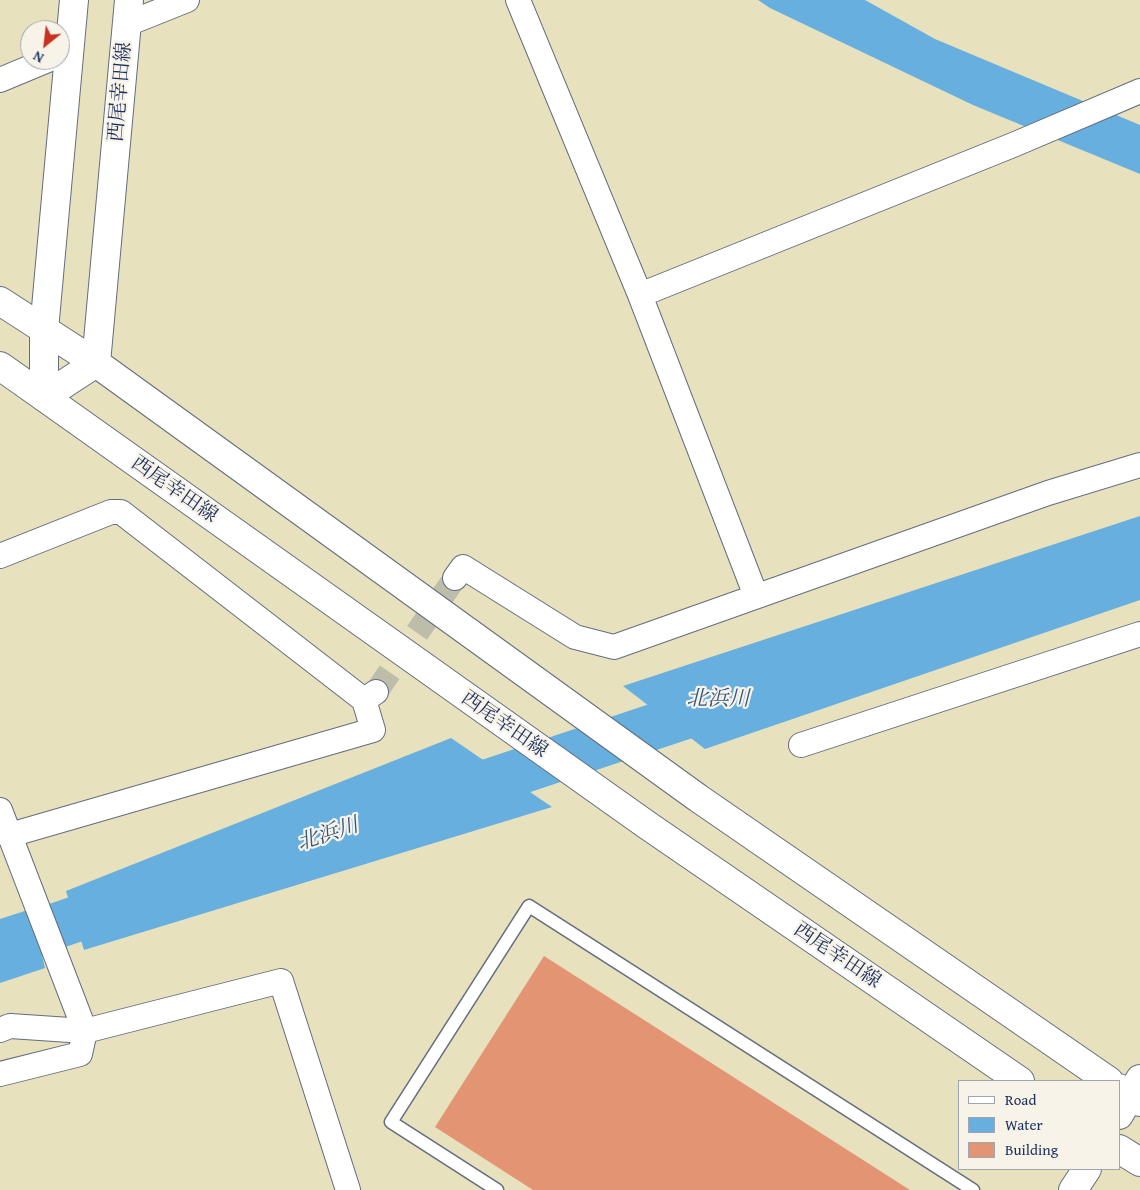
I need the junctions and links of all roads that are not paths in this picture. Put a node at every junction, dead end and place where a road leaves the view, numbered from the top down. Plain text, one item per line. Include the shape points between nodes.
1 (74, 0) edge
2 (188, 0) edge
3 (518, 0) edge
4 (128, 12) edge
5 (69, 20) edge
6 (24, 70) edge
7 (58, 70) edge
8 (0, 80) edge
9 (1140, 91) edge
10 (640, 295) junction
11 (0, 301) edge
12 (44, 330) junction
13 (96, 363) junction
14 (0, 366) edge
15 (44, 397) junction
16 (1140, 465) edge
17 (0, 556) edge
18 (455, 578) tunnel mouth
19 (756, 596) junction
20 (1140, 634) edge
21 (801, 745) dead end
22 (0, 810) edge
23 (10, 835) junction
24 (0, 1030) edge
25 (85, 1031) junction
26 (0, 1074) edge
27 (1019, 1080) edge
28 (1107, 1080) edge
29 (1120, 1149) edge
30 (1140, 1162) edge
31 (1085, 1170) edge
32 (482, 1186) edge
33 (348, 1190) edge
34 (497, 1190) edge
35 (973, 1190) edge
36 (1073, 1190) edge

1 - 5 main road
2 - 4 street
3 - 10 street
4 - 13 main road, 西尾幸田線
6 - 8 street
7 - 12 main road
9 - 10 street
10 - 19 street
11 - 12 main road
12 - 13 main road
12 - 15 main road
13 - 15 main road
13 - 28 main road via 698,798
14 - 15 main road, 西尾幸田線
15 - 27 main road, 西尾幸田線 via 647,825
16 - 19 street via 1048,493
17 - 23 street via 111,512 121,512 370,696 373,730
18 - 19 street via 463,566 575,637 614,647
20 - 21 street
22 - 23 street
23 - 25 street
24 - 25 street via 10,1026
25 - 26 street via 80,1054
25 - 33 street via 282,981
29 - 30 main road
31 - 36 main road
32 - 34 lane
32 - 35 lane via 391,1122 529,906

